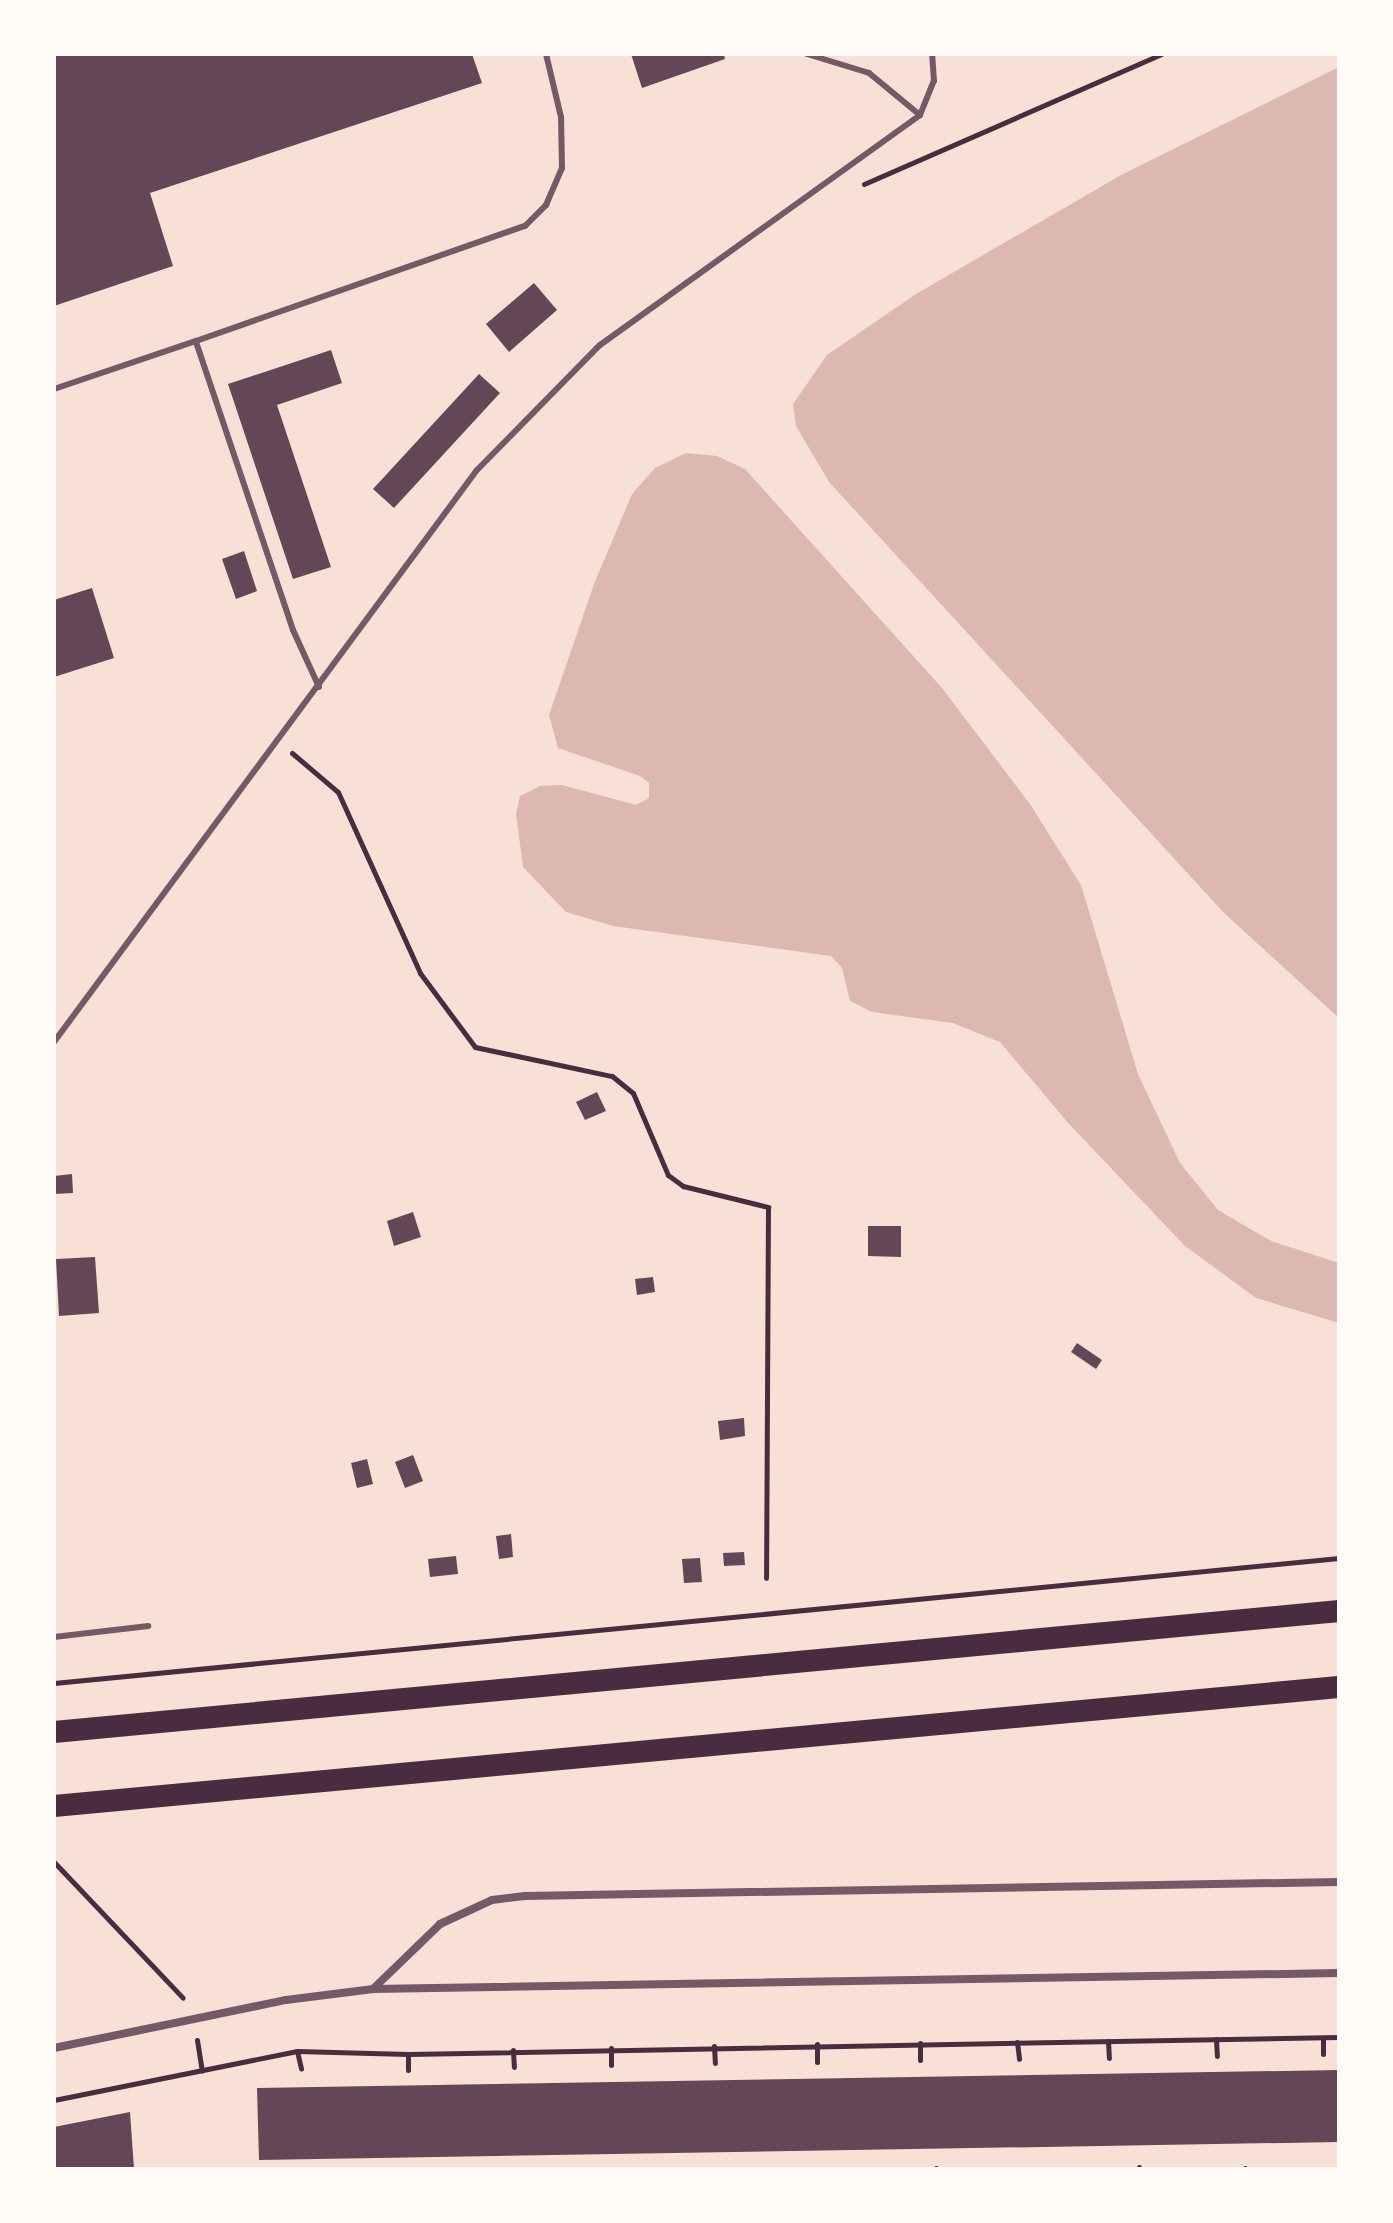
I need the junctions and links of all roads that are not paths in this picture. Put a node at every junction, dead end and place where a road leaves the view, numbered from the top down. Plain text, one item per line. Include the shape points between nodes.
1 (546, 54) edge
2 (807, 54) edge
3 (932, 54) edge
4 (920, 115) junction
5 (196, 341) junction
6 (54, 389) edge
7 (319, 687) junction
8 (54, 1042) edge
9 (1339, 1611) edge
10 (148, 1626) dead end
11 (54, 1637) edge
12 (1339, 1687) edge
13 (54, 1732) edge
14 (54, 1806) edge
15 (1339, 1882) edge
16 (1339, 1973) edge
17 (373, 1989) junction
18 (54, 2048) edge

1 - 5 lane via 561,117 562,168 546,205 525,226
2 - 4 lane via 869,73
3 - 4 lane via 934,81
4 - 7 lane via 600,345 477,470
5 - 6 lane
5 - 7 lane via 293,630
7 - 8 lane
9 - 13 highway
10 - 11 lane
12 - 14 highway
15 - 17 street via 525,1896 492,1900 440,1924
16 - 17 street
17 - 18 street via 286,2000

